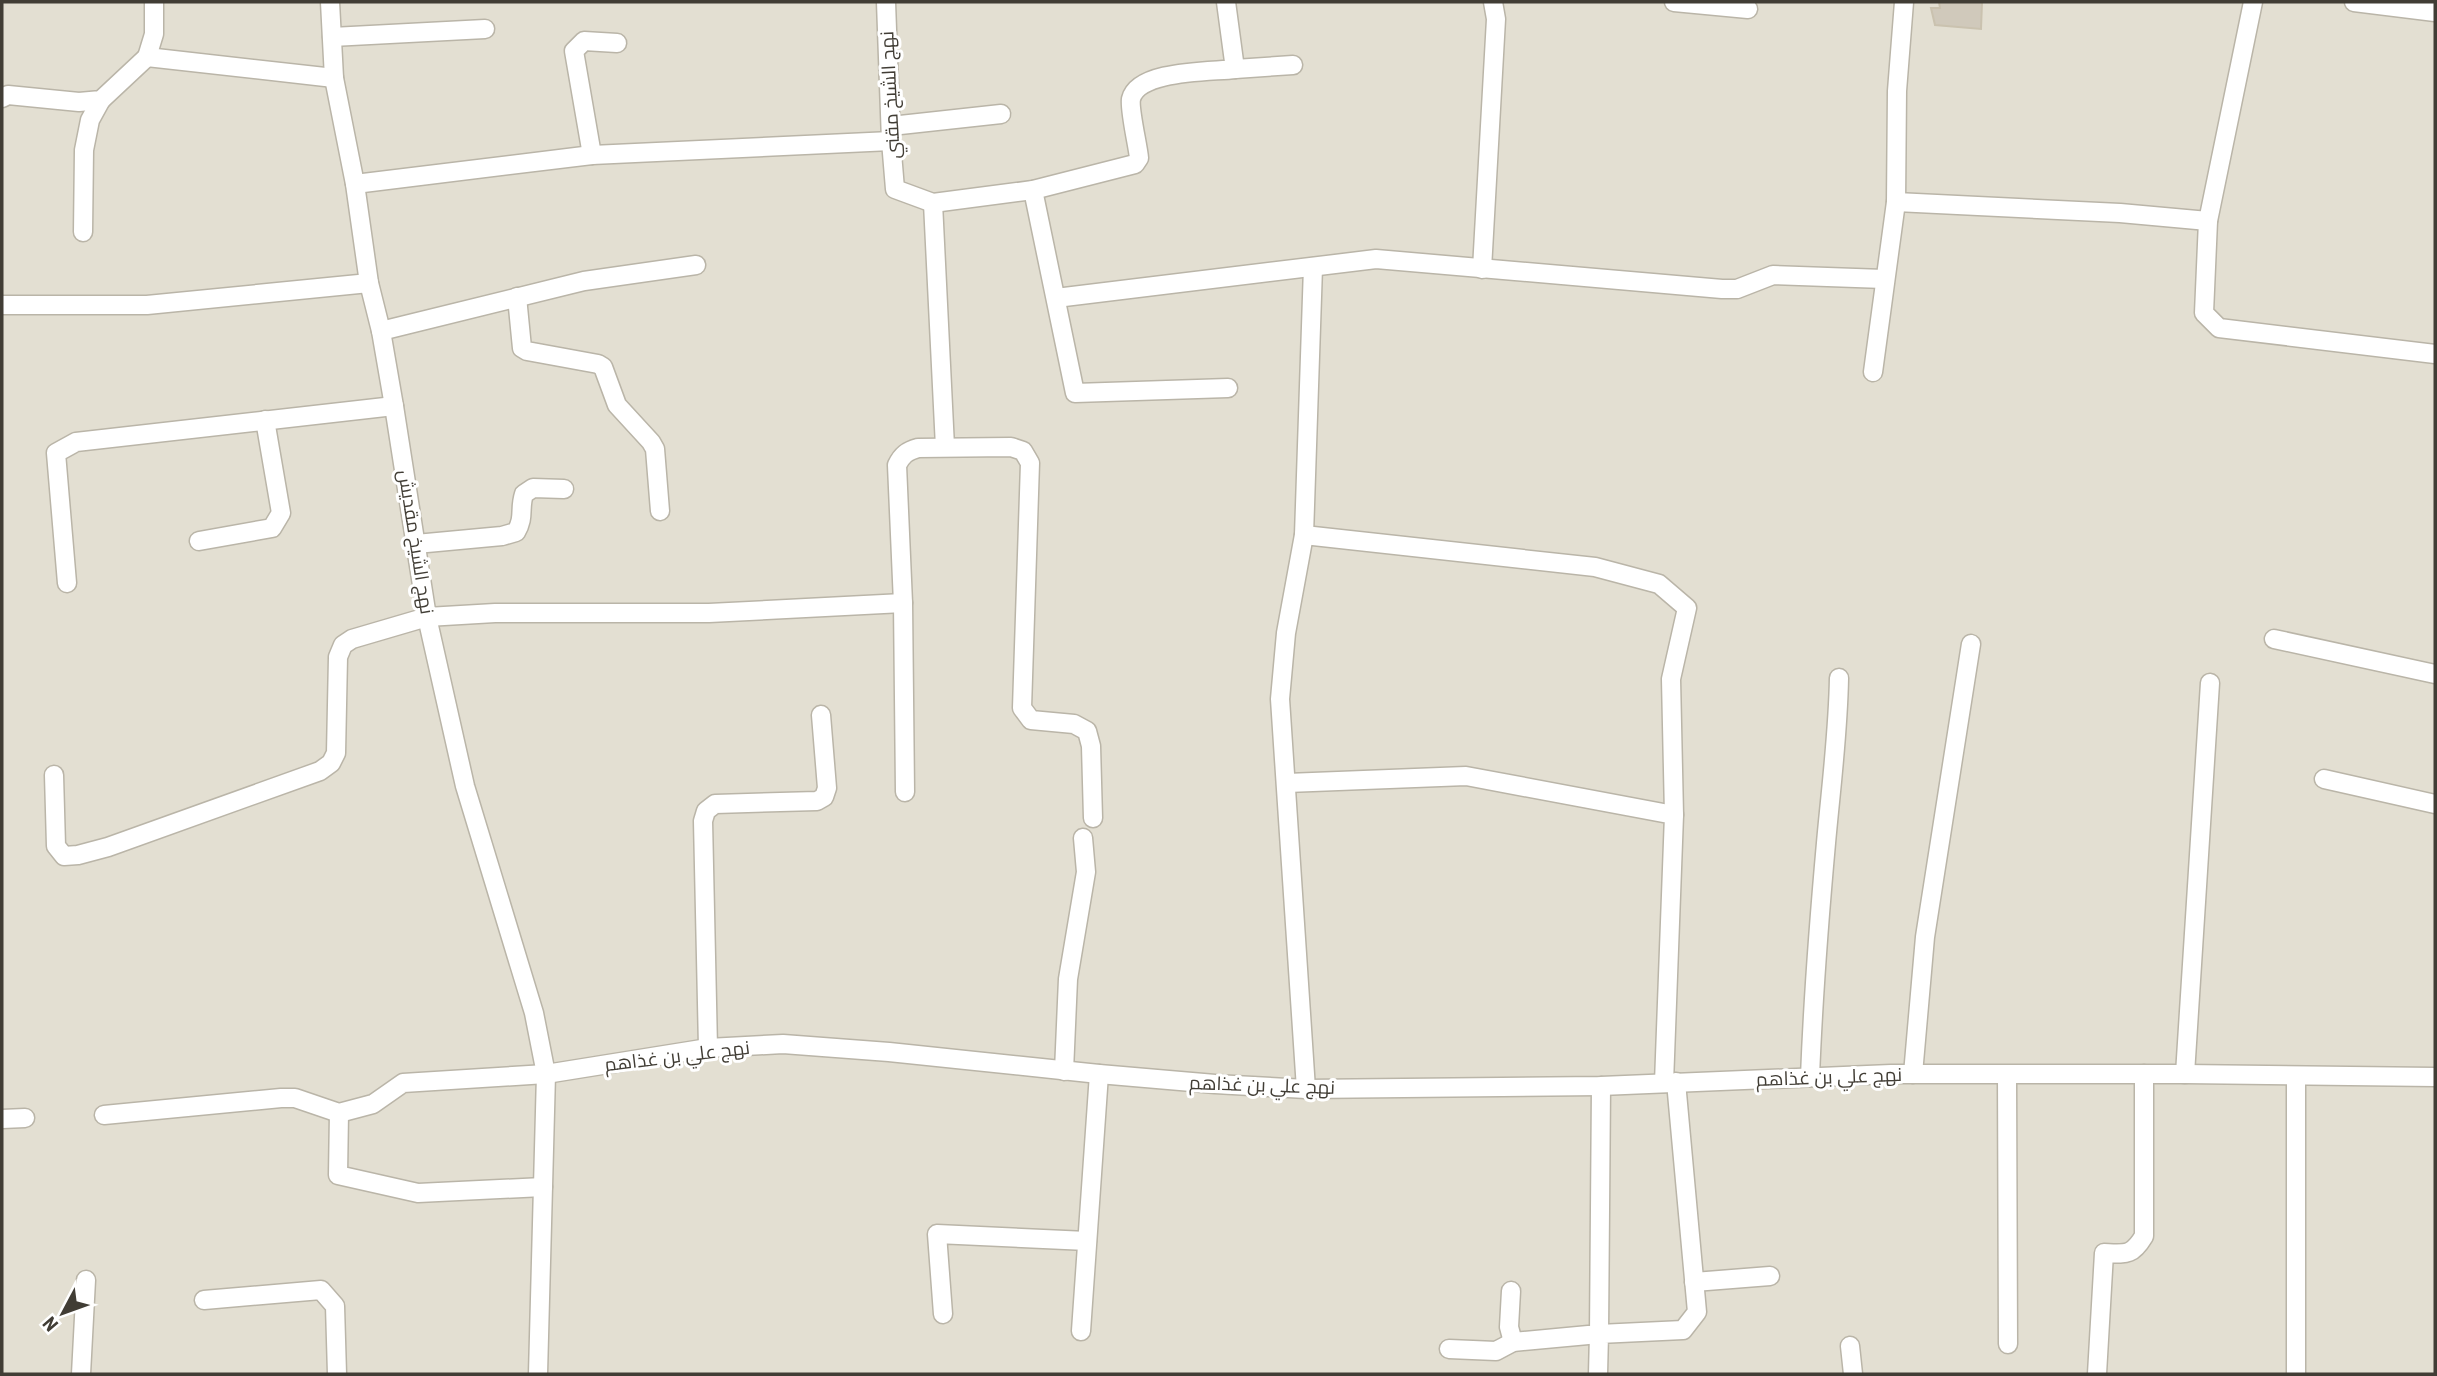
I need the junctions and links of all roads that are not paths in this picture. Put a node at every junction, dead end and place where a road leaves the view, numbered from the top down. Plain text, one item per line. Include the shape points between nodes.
1 (155, 2) edge
2 (330, 2) edge
3 (886, 2) edge
4 (1226, 2) edge
5 (1493, 2) edge
6 (1674, 2) edge
7 (1904, 2) edge
8 (2253, 2) edge
9 (2354, 2) edge
10 (1748, 9) dead end
11 (2435, 12) edge
12 (485, 29) dead end
13 (332, 37) junction
14 (617, 43) dead end
15 (147, 57) junction
16 (1293, 65) dead end
17 (1235, 69) junction
18 (334, 78) junction
19 (2, 99) edge
20 (101, 100) junction
21 (1001, 114) dead end
22 (891, 133) junction
23 (592, 155) junction
24 (355, 184) junction
25 (1033, 191) junction
26 (1896, 202) junction
27 (933, 203) junction
28 (2208, 221) junction
29 (83, 232) dead end
30 (696, 265) dead end
31 (1312, 267) junction
32 (1482, 269) junction
33 (1884, 279) junction
34 (369, 283) junction
35 (517, 297) junction
36 (1056, 298) junction
37 (2, 305) edge
38 (381, 331) junction
39 (2435, 354) edge
40 (1873, 372) dead end
41 (1228, 388) dead end
42 (394, 406) junction
43 (265, 421) junction
44 (945, 447) junction
45 (564, 489) dead end
46 (660, 511) dead end
47 (1304, 535) junction
48 (199, 541) dead end
49 (416, 544) junction
50 (67, 583) dead end
51 (904, 603) junction
52 (427, 617) junction
53 (2274, 639) dead end
54 (1971, 644) dead end
55 (2435, 674) edge
56 (1839, 678) dead end
57 (2210, 683) dead end
58 (821, 715) dead end
59 (54, 775) dead end
60 (2324, 779) dead end
61 (1287, 783) junction
62 (905, 792) dead end
63 (2435, 804) edge
64 (1674, 815) junction
65 (1093, 817) dead end
66 (1083, 838) dead end
67 (708, 1048) junction
68 (1064, 1071) junction
69 (546, 1074) junction
70 (1099, 1074) junction
71 (1913, 1074) junction
72 (2144, 1074) junction
73 (2185, 1074) junction
74 (2007, 1075) junction
75 (1810, 1077) junction
76 (2296, 1077) junction
77 (2435, 1077) edge
78 (1670, 1082) junction
79 (1601, 1086) junction
80 (1306, 1089) junction
81 (339, 1113) junction
82 (104, 1115) dead end
83 (24, 1118) dead end
84 (2, 1119) edge
85 (543, 1187) junction
86 (1087, 1241) junction
87 (1770, 1276) dead end
88 (86, 1280) dead end
89 (1695, 1282) junction
90 (1511, 1291) dead end
91 (204, 1300) dead end
92 (943, 1314) dead end
93 (1082, 1331) dead end
94 (1599, 1334) junction
95 (1513, 1342) junction
96 (2008, 1343) dead end
97 (1850, 1346) dead end
98 (1449, 1349) dead end
99 (81, 1374) edge
100 (337, 1374) edge
101 (538, 1374) edge
102 (1598, 1374) edge
103 (1853, 1374) edge
104 (2097, 1374) edge
105 (2296, 1374) edge

1 - 15 street via 154,34
2 - 13 street, نهج الشيخ مقديش
3 - 22 street, نهج الشيخ مقني
4 - 17 street
5 - 32 street via 1496,19
6 - 10 street
7 - 26 street
8 - 28 street
9 - 11 street
12 - 13 street
13 - 18 street, نهج الشيخ مقديش
14 - 23 street via 584,41 573,51
15 - 18 street
15 - 20 street
16 - 17 street
17 - 25 street via 1157,78 1137,88 1130,102 1139,158 1135,164
18 - 24 street, نهج الشيخ مقديش
19 - 20 street via 8,95
20 - 29 street via 90,120 84,150
21 - 22 street
22 - 23 street
22 - 27 street, نهج الشيخ مقني via 895,189
23 - 24 street
24 - 34 street, نهج الشيخ مقديش
25 - 27 street
25 - 36 street
26 - 28 street
26 - 33 street
27 - 44 street
28 - 39 street via 2204,313 2219,328
30 - 35 street via 584,281
31 - 32 street via 1376,259
31 - 36 street
31 - 47 street
32 - 33 street via 1722,289 1737,289 1773,275
33 - 40 street
34 - 37 street via 147,305
34 - 38 street, نهج الشيخ مقديش
35 - 38 street
35 - 46 street via 522,348 603,367 617,405 654,449
36 - 41 street via 1075,393
38 - 42 street, نهج الشيخ مقديش
42 - 43 street
42 - 49 street, نهج الشيخ مقديش
43 - 48 street via 281,513 272,527
43 - 50 street via 76,442 56,453
44 - 51 street via 909,451 897,465
44 - 65 street via 1011,447 1023,451 1030,463 1022,708 1031,720 1074,724 1087,732
45 - 49 street via 533,488 524,494 522,522 516,532
47 - 61 street via 1286,633 1280,699
47 - 64 street via 1595,567 1659,584 1687,608 1671,679
49 - 52 street, نهج الشيخ مقديش
51 - 52 street via 709,613
51 - 62 street
52 - 59 street via 343,645 338,657 336,753 320,771 68,857 56,846
52 - 69 street, نهج الشيخ مقديش via 465,786 534,1013
53 - 55 street
54 - 71 street via 1925,937
56 - 75 street
57 - 73 street
58 - 67 street via 824,797 817,801 715,804 706,811
60 - 63 street
61 - 64 street via 1465,776
61 - 80 street
64 - 78 street
66 - 68 street via 1086,872 1068,979
67 - 68 street, نهج علي بن غذاهم via 783,1044
67 - 69 street, نهج علي بن غذاهم
68 - 70 street, نهج علي بن غذاهم
69 - 81 street, نهج علي بن غذاهم via 403,1083 373,1104
69 - 85 street, نهج الشيخ مقديش
70 - 80 street, نهج علي بن غذاهم
70 - 86 street
71 - 74 street, نهج علي بن غذاهم
71 - 75 street, نهج علي بن غذاهم
72 - 73 street, نهج علي بن غذاهم
72 - 74 street, نهج علي بن غذاهم
72 - 104 street via 2144,1236 2128,1254 2104,1253
73 - 76 street, نهج علي بن غذاهم
74 - 96 street
75 - 78 street, نهج علي بن غذاهم
76 - 77 street, نهج علي بن غذاهم
76 - 105 street
78 - 79 street, نهج علي بن غذاهم
78 - 89 street
79 - 80 street, نهج علي بن غذاهم
79 - 94 street
81 - 82 street via 295,1098 281,1098
81 - 85 street via 338,1175 418,1193
83 - 84 street
85 - 101 street, نهج الشيخ مقديش
86 - 92 street via 936,1234
86 - 93 street
87 - 89 street
88 - 99 street
89 - 94 street via 1697,1312 1683,1331
90 - 95 street
91 - 100 street via 321,1290 335,1306
94 - 95 street
94 - 102 street
95 - 98 street via 1496,1351
97 - 103 street

